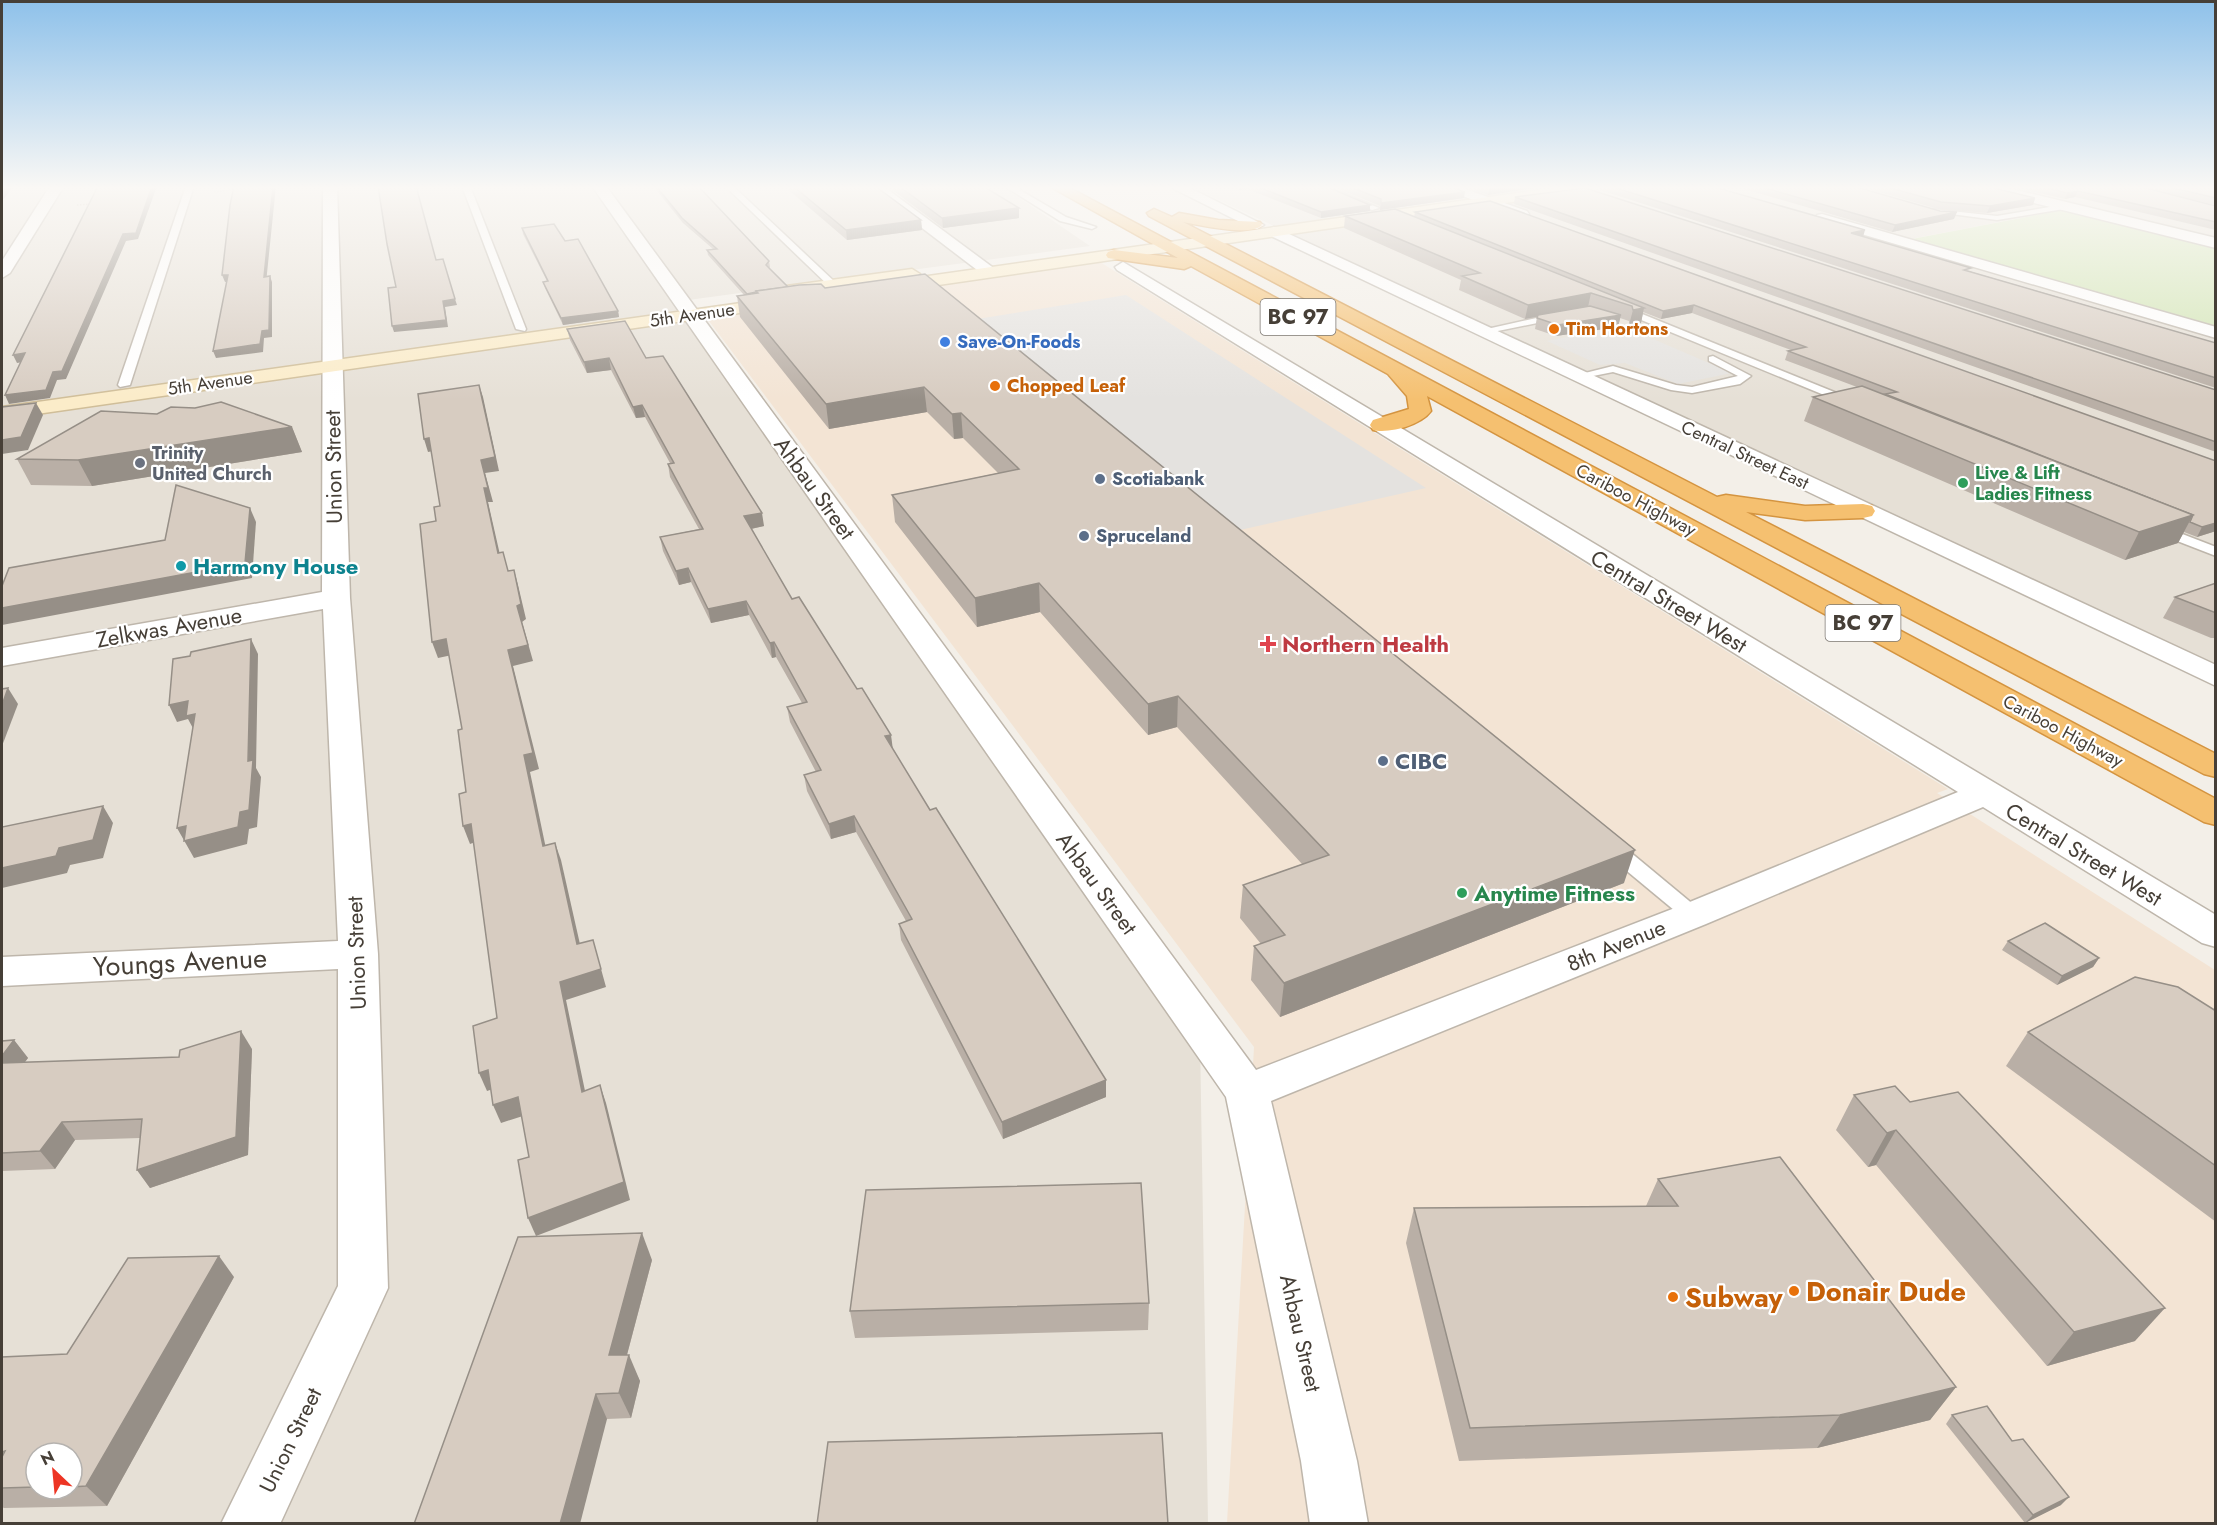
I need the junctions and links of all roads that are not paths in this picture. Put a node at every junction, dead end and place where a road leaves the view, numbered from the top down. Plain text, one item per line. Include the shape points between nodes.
1 (12, 257) edge
2 (166, 257) edge
3 (331, 257) edge
4 (493, 257) edge
5 (650, 257) edge
6 (804, 257) edge
7 (970, 257) edge
8 (1055, 257) edge
9 (1129, 257) edge
10 (1157, 257) edge
11 (1196, 257) edge
12 (1212, 257) edge
13 (1230, 257) edge
14 (1250, 257) edge
15 (1324, 257) edge
16 (1955, 257) edge
17 (1253, 265) junction
18 (985, 268) junction
19 (1206, 268) junction
20 (2, 273) edge
21 (833, 285) junction
22 (1609, 304) edge
23 (688, 311) junction
24 (1576, 314) edge
25 (521, 329) junction
26 (1483, 331) junction
27 (2216, 333) edge
28 (1700, 354) dead end
29 (332, 361) junction
30 (1390, 367) junction
31 (1578, 376) junction
32 (124, 385) junction
33 (1500, 394) junction
34 (2, 403) edge
35 (1862, 407) edge
36 (2, 413) edge
37 (1381, 425) junction
38 (1681, 488) junction
39 (1863, 511) junction
40 (2149, 525) edge
41 (2216, 552) edge
42 (336, 598) junction
43 (2, 657) edge
44 (2216, 677) edge
45 (2216, 767) edge
46 (1983, 794) junction
47 (2216, 814) edge
48 (1602, 840) edge
49 (1693, 915) junction
50 (2216, 933) edge
51 (358, 954) junction
52 (2, 971) edge
53 (1247, 1092) junction
54 (249, 1524) edge
55 (1340, 1524) edge

1 - 20 street
2 - 32 lane
3 - 29 street, Union Street
4 - 25 lane
5 - 23 street, Ahbau Street
6 - 21 lane
7 - 18 street
8 - 18 main road, 5th Avenue
9 - 37 street, Central Street West
10 - 19 highway
11 - 19 highway, Cariboo Highway / BC 97
12 - 33 highway via 1394,357
13 - 17 highway, Cariboo Highway / BC 97
14 - 17 highway
15 - 26 street, Central Street East
16 - 27 street
17 - 33 highway, Cariboo Highway / BC 97
18 - 21 main road, 5th Avenue
18 - 23 main road, 5th Avenue
19 - 30 highway, Cariboo Highway / BC 97
21 - 23 main road, 5th Avenue
22 - 35 lane
23 - 25 main road, 5th Avenue
23 - 29 main road, 5th Avenue
23 - 53 street, Ahbau Street
24 - 26 lane
25 - 29 main road, 5th Avenue
26 - 31 street, Central Street East
28 - 31 lane via 1746,376 1736,382 1692,390 1613,369
29 - 32 main road, 5th Avenue
29 - 36 main road, 5th Avenue
29 - 42 street, Union Street
30 - 37 highway via 1417,394 1420,411
30 - 47 highway, Cariboo Highway / BC 97
31 - 39 street, Central Street East
32 - 34 main road, 5th Avenue
33 - 38 highway, Cariboo Highway / BC 97
37 - 46 street, Central Street West
38 - 39 highway via 1749,507 1805,513
38 - 45 highway, Cariboo Highway / BC 97
39 - 44 street, Central Street East
40 - 41 lane
42 - 43 street, Zelkwas Avenue
42 - 51 street, Union Street
46 - 49 street, 8th Avenue
46 - 50 street, Central Street West
48 - 49 lane
49 - 53 street, 8th Avenue
51 - 52 street, Youngs Avenue
51 - 54 street, Union Street via 363,1288
53 - 55 street, Ahbau Street

